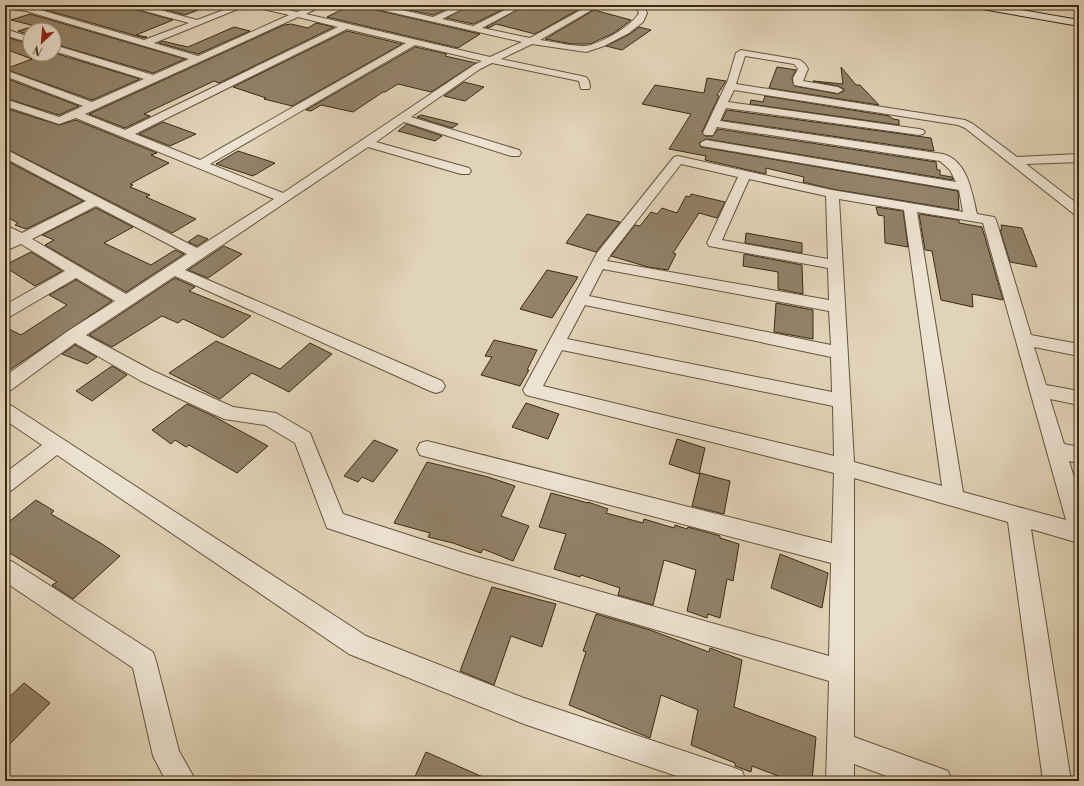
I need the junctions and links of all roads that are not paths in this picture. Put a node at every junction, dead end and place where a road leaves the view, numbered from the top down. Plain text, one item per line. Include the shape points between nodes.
1 (133, 5) edge
2 (244, 5) edge
3 (257, 5) edge
4 (319, 5) edge
5 (368, 5) edge
6 (412, 5) edge
7 (466, 5) edge
8 (521, 5) edge
9 (596, 5) edge
10 (639, 5) edge
11 (976, 5) edge
12 (8, 6) edge
13 (397, 12) junction
14 (298, 15) junction
15 (433, 20) junction
16 (198, 23) junction
17 (1079, 23) edge
18 (346, 26) junction
19 (472, 28) junction
20 (5, 32) edge
21 (22, 37) edge
22 (530, 41) junction
23 (414, 42) junction
24 (145, 43) junction
25 (62, 50) edge
26 (199, 59) junction
27 (490, 60) junction
28 (7, 75) edge
29 (154, 79) junction
30 (730, 86) junction
31 (585, 87) dead end
32 (838, 90) dead end
33 (5, 102) edge
34 (721, 104) junction
35 (93, 106) junction
36 (76, 114) junction
37 (402, 118) junction
38 (714, 123) junction
39 (852, 123) junction
40 (919, 132) dead end
41 (125, 134) junction
42 (366, 143) junction
43 (853, 144) junction
44 (5, 153) edge
45 (515, 154) dead end
46 (700, 154) junction
47 (1079, 158) edge
48 (1015, 161) junction
49 (200, 164) junction
50 (465, 171) dead end
51 (745, 175) junction
52 (963, 187) junction
53 (832, 194) junction
54 (284, 198) junction
55 (1079, 198) edge
56 (1064, 200) junction
57 (96, 201) junction
58 (910, 207) junction
59 (1079, 211) edge
60 (971, 217) junction
61 (5, 229) edge
62 (22, 239) junction
63 (5, 247) edge
64 (198, 254) junction
65 (599, 264) junction
66 (835, 265) junction
67 (173, 270) junction
68 (77, 271) junction
69 (580, 299) junction
70 (126, 301) junction
71 (838, 307) junction
72 (5, 312) edge
73 (74, 335) junction
74 (1024, 339) junction
75 (557, 343) junction
76 (1079, 350) edge
77 (840, 353) junction
78 (5, 385) edge
79 (436, 386) dead end
80 (1039, 390) junction
81 (1079, 398) edge
82 (842, 401) junction
83 (5, 411) edge
84 (56, 445) junction
85 (427, 449) dead end
86 (1056, 450) junction
87 (1079, 455) edge
88 (844, 467) junction
89 (5, 484) edge
90 (954, 497) junction
91 (1018, 516) junction
92 (1079, 529) edge
93 (1079, 533) edge
94 (843, 556) junction
95 (5, 569) edge
96 (842, 672) junction
97 (840, 746) junction
98 (182, 781) edge
99 (732, 781) edge
100 (840, 781) edge
101 (938, 781) edge
102 (1057, 781) edge

1 - 16 street
2 - 16 street
3 - 14 street
4 - 14 street
5 - 13 street
6 - 13 street
7 - 15 street
8 - 19 street
9 - 22 street
10 - 22 street via 643,13 640,20 626,31 586,49
11 - 17 street
12 - 24 street via 27,9
13 - 15 street
14 - 18 street
14 - 26 street
15 - 19 street
16 - 24 street
18 - 23 street
18 - 41 street
19 - 22 street
20 - 21 street
22 - 27 street
23 - 27 street
23 - 49 street
24 - 26 street
25 - 29 street
26 - 29 street
27 - 31 street via 582,79
27 - 37 street
28 - 35 street
29 - 35 street
30 - 32 street via 741,53 797,62 803,69 798,84
30 - 34 street
30 - 48 street via 961,122
33 - 36 street via 59,121
34 - 38 street
34 - 39 street
35 - 36 street
36 - 41 street
37 - 42 street
37 - 45 street
38 - 43 street
38 - 46 street
39 - 40 street
39 - 43 street
41 - 49 street
42 - 50 street
42 - 54 street
43 - 52 street via 943,158 958,169
44 - 57 street
46 - 51 street
46 - 52 street
46 - 65 street via 678,160 604,253
47 - 48 street
48 - 56 street
49 - 54 street
51 - 53 street
51 - 66 street via 714,243
52 - 60 street
53 - 58 street
53 - 66 street
54 - 64 street
55 - 56 street
56 - 59 street
57 - 62 street
57 - 64 street
58 - 60 street
58 - 90 street
60 - 74 street via 989,220
61 - 62 street
62 - 63 street
62 - 68 street
64 - 67 street
65 - 69 street
65 - 71 street
66 - 71 street
67 - 70 street
67 - 79 street
68 - 70 street
68 - 72 street
69 - 75 street
69 - 77 street
70 - 73 street
71 - 77 street
73 - 78 street
73 - 96 street via 148,376 231,414 269,418 303,438 335,521 467,564
74 - 76 street
74 - 80 street
75 - 82 street
75 - 88 street via 532,390
77 - 82 street
80 - 81 street
80 - 86 street
82 - 88 street
83 - 84 street
84 - 89 street
84 - 99 street via 358,645 524,711
85 - 94 street
86 - 87 street
86 - 92 street
88 - 90 street
88 - 94 street
90 - 91 street
91 - 93 street
91 - 102 street
94 - 96 street
95 - 98 street via 144,661 167,756
96 - 97 street
97 - 100 street
97 - 101 street

